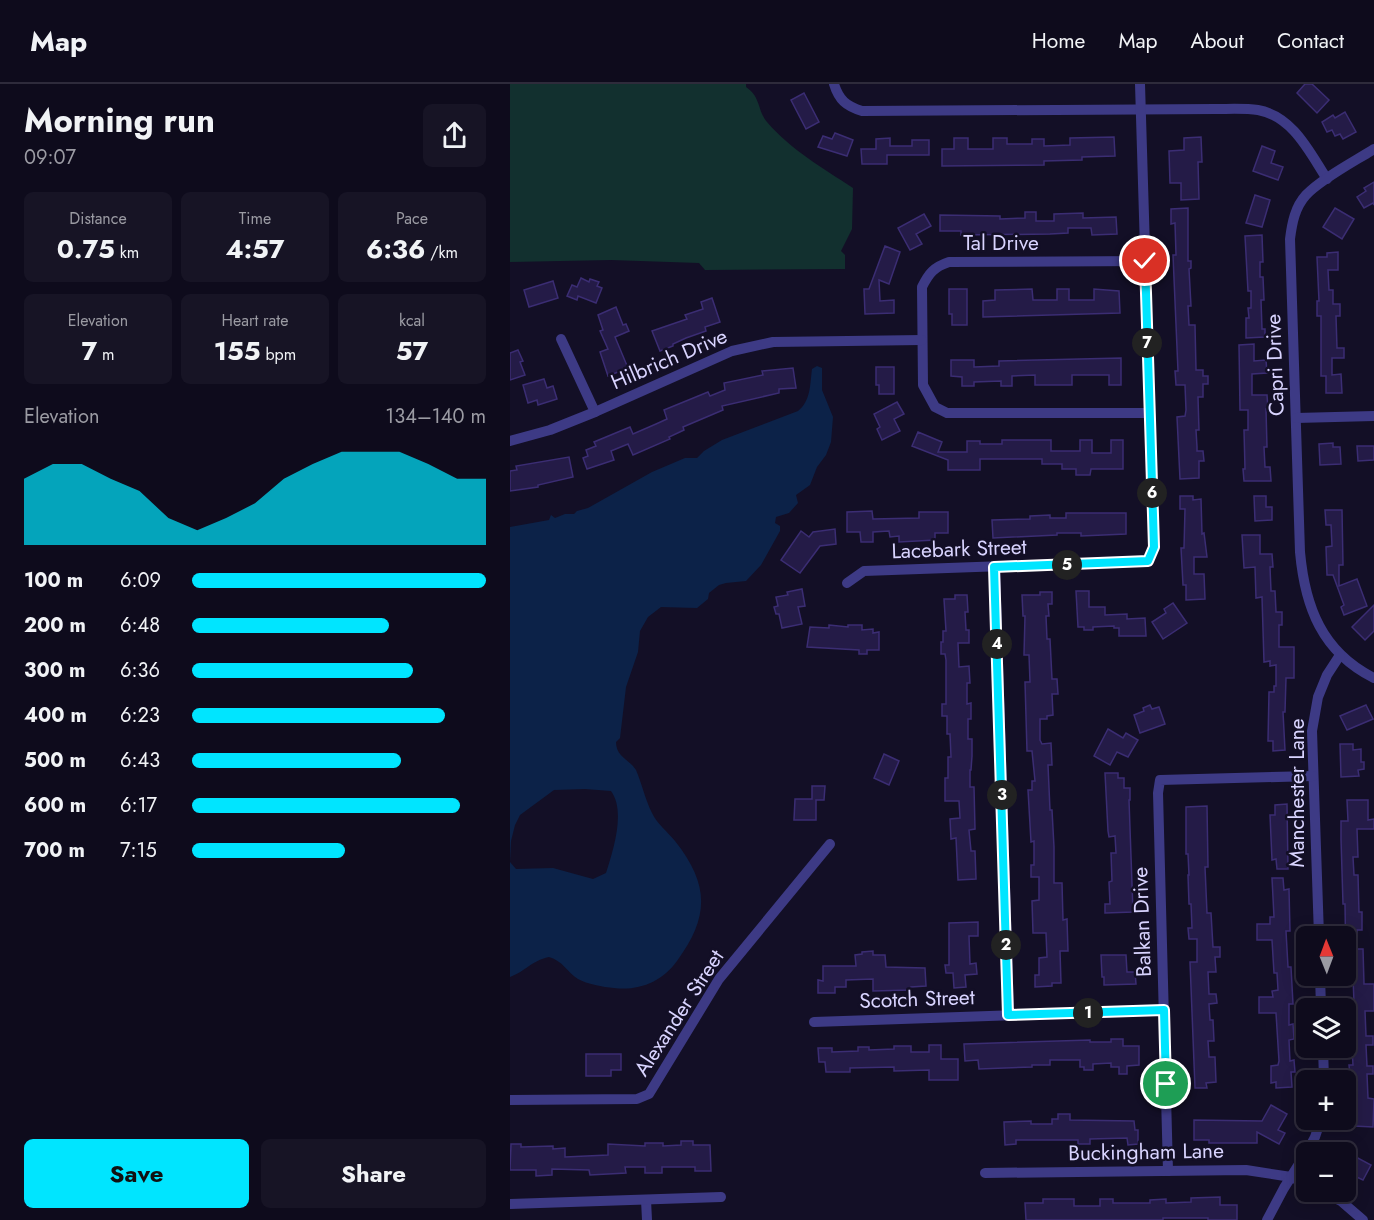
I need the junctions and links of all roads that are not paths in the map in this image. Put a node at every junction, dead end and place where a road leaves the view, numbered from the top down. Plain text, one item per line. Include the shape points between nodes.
1 (834, 84) edge
2 (1140, 84) edge
3 (1140, 110) junction
4 (1374, 149) edge
5 (1327, 179) junction
6 (1145, 261) junction
7 (561, 339) dead end
8 (922, 340) junction
9 (595, 412) junction
10 (1150, 413) junction
11 (1374, 416) edge
12 (1296, 418) junction
13 (510, 441) edge
14 (994, 567) junction
15 (847, 583) dead end
16 (1340, 655) junction
17 (1374, 678) edge
18 (1313, 776) junction
19 (830, 844) dead end
20 (1319, 926) edge
21 (1164, 1010) junction
22 (1008, 1015) junction
23 (814, 1022) dead end
24 (510, 1100) edge
25 (1296, 1169) edge
26 (1168, 1171) junction
27 (985, 1173) dead end
28 (1291, 1177) junction
29 (1296, 1179) edge
30 (721, 1197) dead end
31 (646, 1200) junction
32 (1342, 1202) edge
33 (510, 1204) edge
34 (646, 1220) edge
35 (1267, 1220) edge
36 (1363, 1220) edge

1 - 3 street via 840,99 862,111
2 - 3 street
3 - 5 street via 1260,110 1297,134
3 - 6 street
4 - 5 street, Capri Drive
5 - 12 street, Capri Drive via 1299,205 1290,239
6 - 8 street, Tal Drive via 949,262 936,266 922,287
6 - 10 street
7 - 9 street
8 - 9 street, Hilbrich Drive via 773,342 732,351
8 - 10 street via 923,386 935,407 947,413
9 - 13 street, Hilbrich Drive
10 - 14 street, Lacebark Street via 1154,547 1148,561
11 - 12 street
12 - 16 street, Capri Drive via 1303,581 1316,618
14 - 15 street, Lacebark Street via 864,571
14 - 22 street
16 - 17 street
16 - 18 street, Manchester Lane via 1318,697 1312,731
18 - 20 street, Manchester Lane
18 - 21 street, Balkan Drive via 1160,780
19 - 24 street, Alexander Street via 719,979 649,1094 637,1099
21 - 22 street, Scotch Street
21 - 26 street, Balkan Drive
22 - 23 street, Scotch Street
25 - 28 street
26 - 27 street, Buckingham Lane
26 - 28 street, Buckingham Lane via 1246,1170
28 - 29 street, Buckingham Lane
28 - 35 street
30 - 31 street
31 - 33 street
31 - 34 street
32 - 36 street

